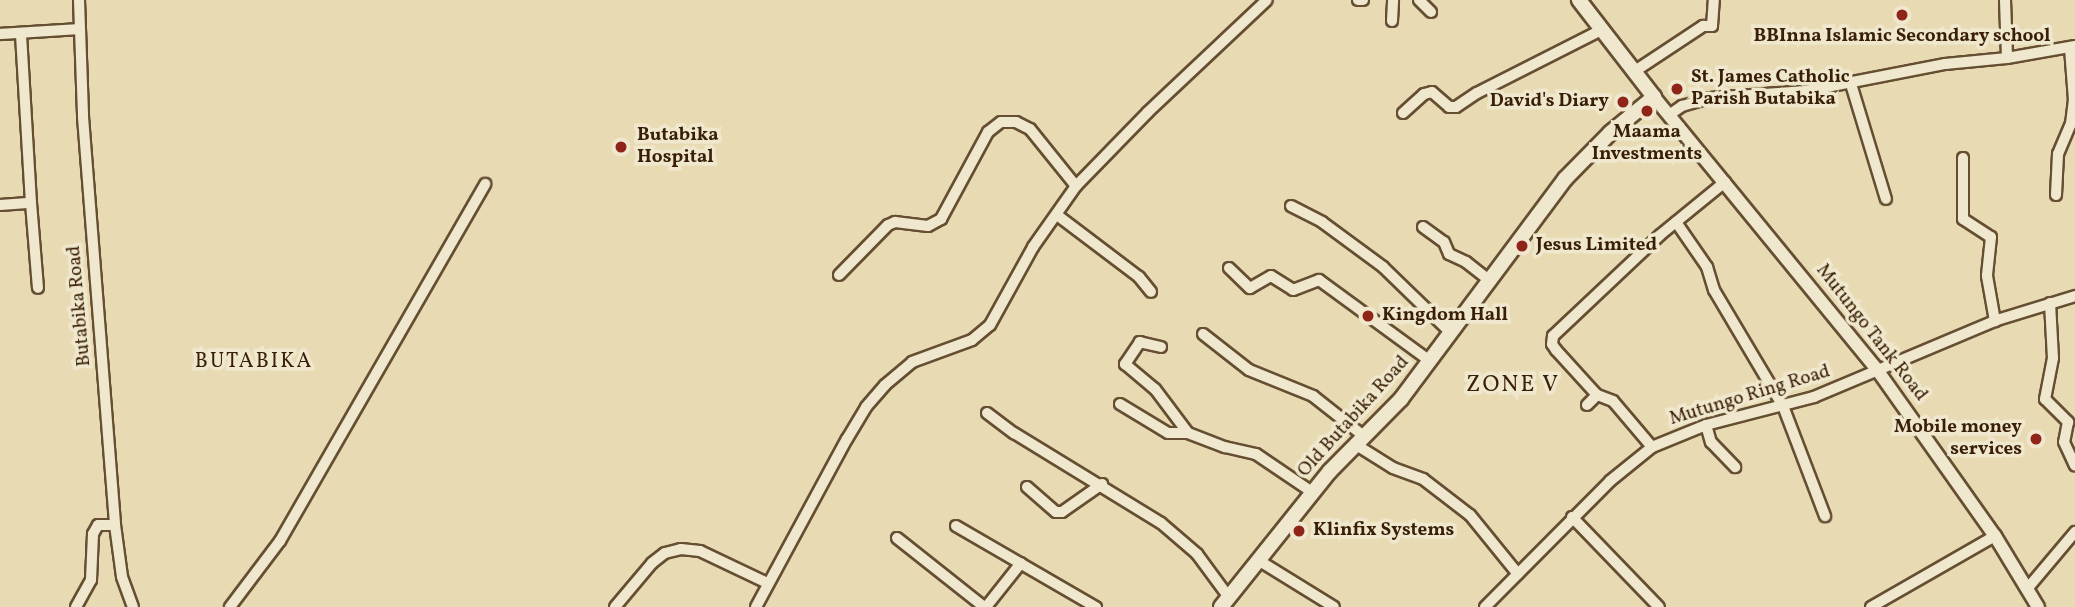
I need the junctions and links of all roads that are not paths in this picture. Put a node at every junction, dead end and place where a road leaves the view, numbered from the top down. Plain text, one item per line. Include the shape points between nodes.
1 (79, 0) edge
2 (1267, 0) edge
3 (1393, 0) edge
4 (1419, 0) edge
5 (1579, 0) edge
6 (1714, 0) edge
7 (2005, 0) edge
8 (1431, 12) dead end
9 (1392, 20) dead end
10 (79, 29) junction
11 (1603, 29) junction
12 (21, 33) junction
13 (0, 34) edge
14 (2072, 47) edge
15 (2007, 58) junction
16 (1635, 71) junction
17 (1851, 84) junction
18 (1654, 97) junction
19 (1403, 113) dead end
20 (1669, 115) junction
21 (1963, 158) dead end
22 (1726, 182) junction
23 (485, 184) dead end
24 (1076, 186) junction
25 (2056, 195) dead end
26 (1886, 200) dead end
27 (31, 203) junction
28 (0, 205) edge
29 (1291, 206) dead end
30 (1057, 215) junction
31 (1676, 222) junction
32 (1423, 227) dead end
33 (1229, 268) dead end
34 (839, 275) dead end
35 (1490, 281) junction
36 (38, 288) dead end
37 (1151, 292) dead end
38 (2075, 296) edge
39 (2050, 303) junction
40 (1995, 321) junction
41 (1451, 333) junction
42 (1203, 334) dead end
43 (1161, 347) dead end
44 (1430, 361) junction
45 (1878, 371) junction
46 (1597, 396) junction
47 (1120, 404) dead end
48 (1587, 405) dead end
49 (1783, 406) junction
50 (988, 413) dead end
51 (1706, 425) junction
52 (1188, 433) junction
53 (1362, 442) junction
54 (1652, 447) junction
55 (2075, 466) edge
56 (1735, 467) dead end
57 (1102, 484) junction
58 (1027, 487) dead end
59 (1312, 492) junction
60 (1825, 516) dead end
61 (1572, 517) junction
62 (115, 525) junction
63 (956, 526) dead end
64 (2075, 532) edge
65 (1995, 536) junction
66 (897, 538) dead end
67 (1258, 560) junction
68 (1021, 564) junction
69 (1518, 574) junction
70 (767, 583) junction
71 (2026, 589) junction
72 (1225, 602) edge
73 (76, 607) edge
74 (133, 607) edge
75 (230, 607) edge
76 (615, 607) edge
77 (756, 607) edge
78 (985, 607) edge
79 (1096, 607) edge
80 (1334, 607) edge
81 (1485, 607) edge
82 (1659, 607) edge
83 (1871, 607) edge
84 (2038, 607) edge

1 - 10 street, Butabika Road
2 - 24 street
3 - 9 street
4 - 8 street
5 - 11 main road
6 - 16 street via 1712,26 1703,26
7 - 15 street
10 - 12 street
10 - 62 street, Butabika Road
11 - 16 main road
11 - 19 street via 1456,107 1432,92
12 - 13 street
12 - 27 street
14 - 15 street
14 - 25 street via 2074,100 2071,124 2058,154
15 - 17 street via 1945,64
16 - 18 main road
17 - 20 street via 1766,96 1718,97 1693,102
17 - 26 street
18 - 20 street, Mutungo Tank Road
18 - 35 main road, Old Butabika Road via 1577,166
20 - 22 street, Mutungo Tank Road
21 - 40 street via 1963,219 1991,237 1987,276
22 - 31 street
22 - 45 street, Mutungo Tank Road
23 - 75 street via 280,541
24 - 30 street
24 - 34 street via 1030,129 1016,122 1001,122 988,132 941,219 928,226 888,225
27 - 28 street
27 - 36 street
29 - 41 street via 1322,222 1383,267
30 - 37 street via 1139,277
30 - 70 street via 1033,247 990,326 972,340 912,362 866,407
31 - 46 street via 1553,336 1556,350
31 - 49 street via 1707,267 1714,290
32 - 35 street via 1444,242 1449,254
33 - 44 street via 1250,288 1271,276 1293,290 1319,280
35 - 41 main road, Old Butabika Road
38 - 39 street, Mutungo Ring Road
39 - 40 street, Mutungo Ring Road
39 - 55 street via 2053,358 2045,399 2068,422 2064,442
40 - 45 street, Mutungo Ring Road
41 - 44 main road, Old Butabika Road
42 - 53 street via 1249,370 1313,396
43 - 52 street via 1140,342 1125,364 1155,389
44 - 53 main road, Old Butabika Road
45 - 49 street, Mutungo Ring Road
45 - 65 street, Mutungo Tank Road
46 - 48 street
46 - 54 street via 1613,401
47 - 52 street via 1168,433
49 - 51 street, Mutungo Ring Road
49 - 60 street
50 - 57 street
51 - 54 street, Mutungo Ring Road
51 - 56 street via 1711,442
52 - 59 street via 1256,454
53 - 59 main road, Old Butabika Road
53 - 69 street via 1393,468 1423,480 1470,515
54 - 61 street, Mutungo Ring Road
57 - 58 street via 1062,512
57 - 72 street via 1186,543
59 - 67 main road, Old Butabika Road
61 - 69 street, Mutungo Ring Road
61 - 82 street
62 - 73 street via 98,526 93,534 91,580
62 - 74 street, Butabika Road via 122,577
63 - 68 street
64 - 71 street
65 - 71 street, Mutungo Tank Road
65 - 83 street
66 - 78 street
67 - 72 main road, Old Butabika Road
67 - 80 street
68 - 78 street
68 - 79 street
69 - 81 street, Mutungo Ring Road
70 - 76 street via 700,551 681,549 652,563
70 - 77 street
71 - 84 street, Mutungo Tank Road

